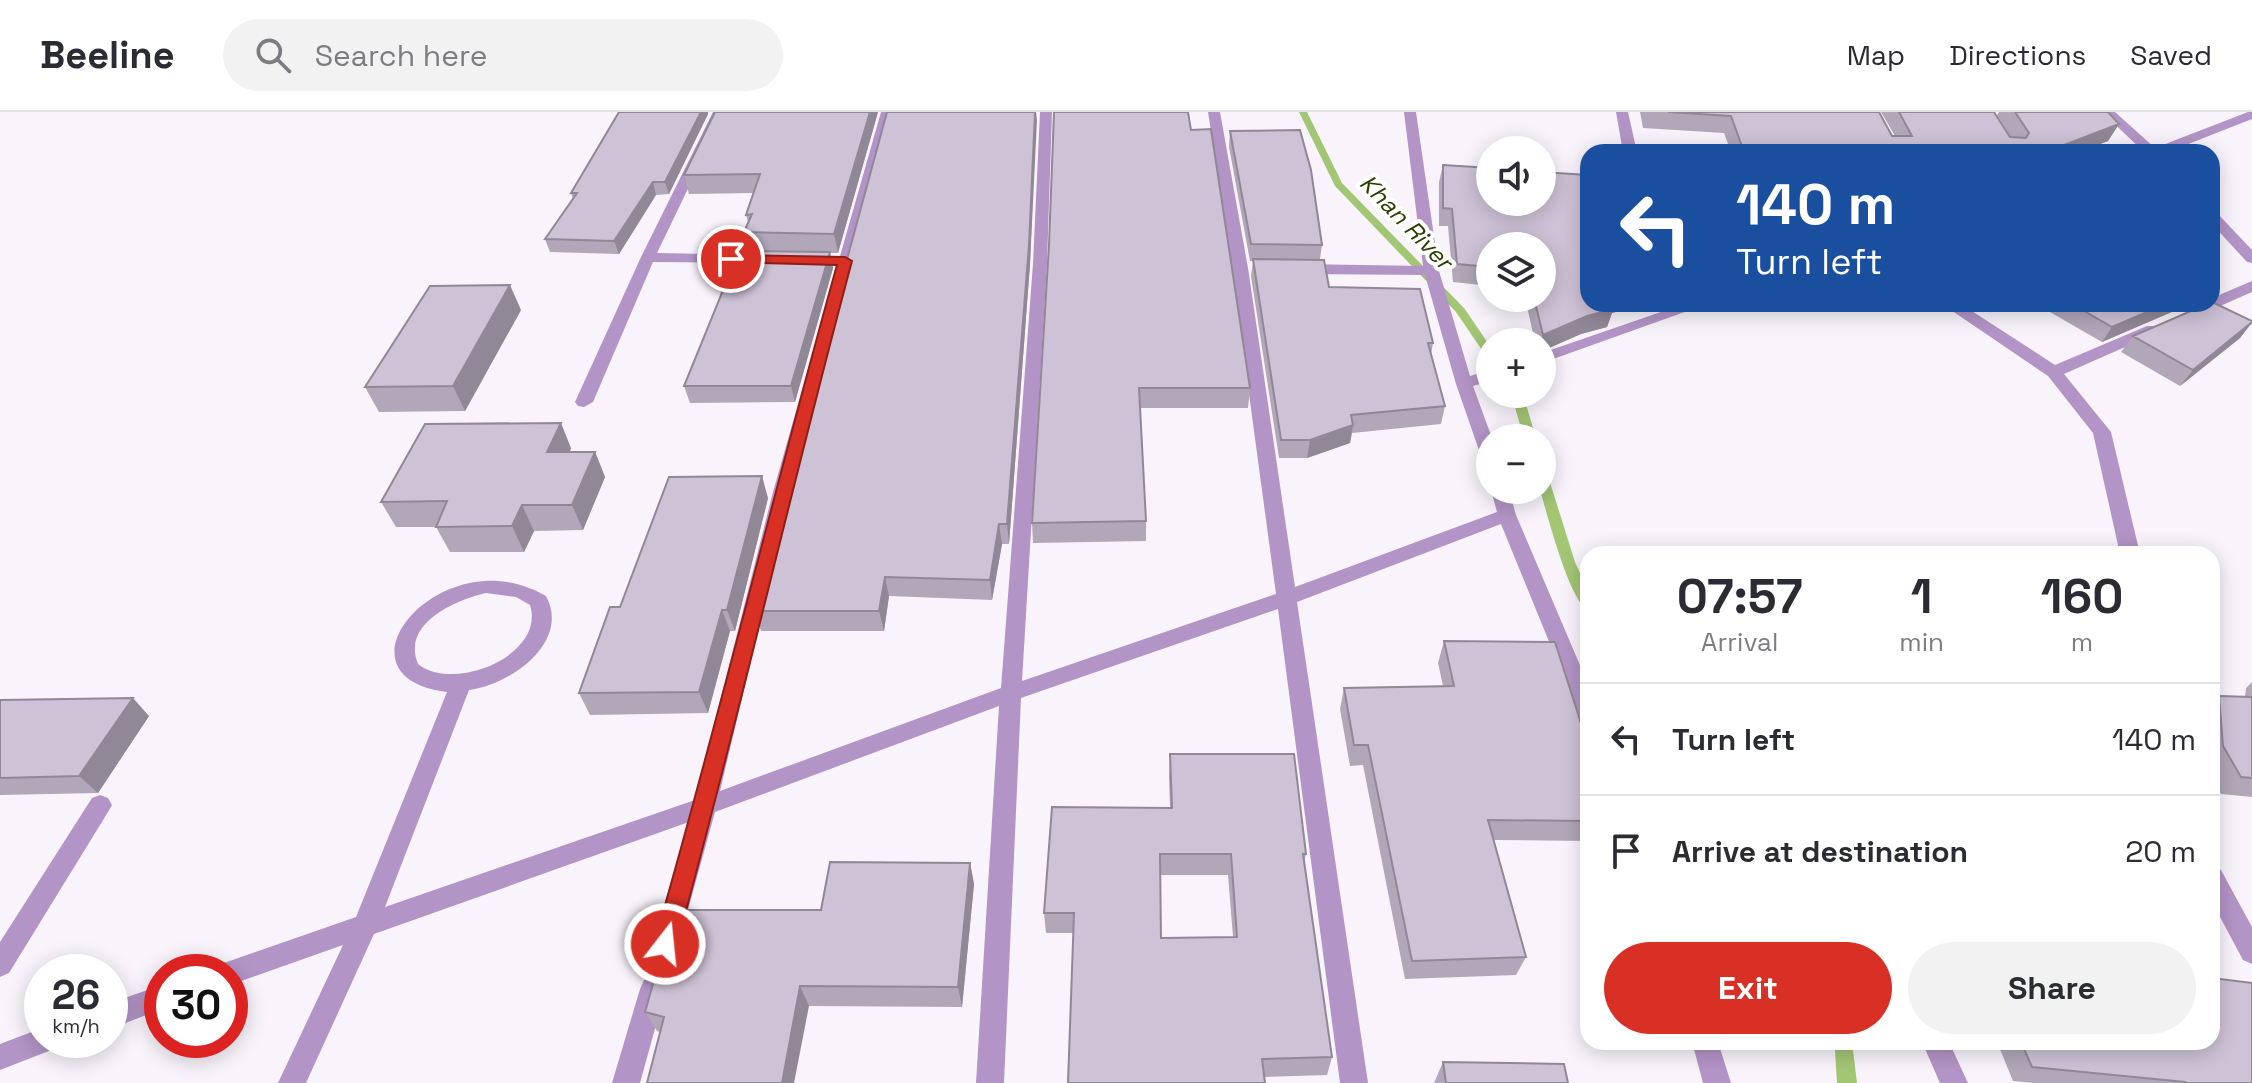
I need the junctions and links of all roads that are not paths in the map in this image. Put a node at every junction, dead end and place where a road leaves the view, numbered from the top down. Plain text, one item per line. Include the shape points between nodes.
1 (719, 112) edge
2 (887, 112) edge
3 (1046, 112) edge
4 (1214, 112) edge
5 (1410, 112) edge
6 (1622, 112) edge
7 (2108, 112) edge
8 (2252, 115) edge
9 (1628, 144) edge
10 (2145, 144) edge
11 (2175, 144) edge
12 (2220, 225) edge
13 (648, 257) junction
14 (2252, 259) edge
15 (774, 260) edge
16 (1288, 269) edge
17 (1431, 271) junction
18 (2252, 286) edge
19 (2220, 300) edge
20 (1657, 312) edge
21 (1962, 312) edge
22 (2168, 323) edge
23 (1556, 352) edge
24 (2054, 372) junction
25 (1476, 380) edge
26 (1464, 384) junction
27 (584, 402) dead end
28 (1478, 424) edge
29 (1504, 504) edge
30 (1507, 515) junction
31 (2128, 546) edge
32 (1286, 598) junction
33 (460, 685) junction
34 (1580, 691) edge
35 (1011, 693) junction
36 (100, 805) dead end
37 (705, 806) junction
38 (2220, 893) edge
39 (366, 923) junction
40 (2252, 952) edge
41 (0, 965) edge
42 (248, 966) edge
43 (24, 1048) edge
44 (1707, 1050) edge
45 (1939, 1050) edge
46 (0, 1057) edge
47 (292, 1083) edge
48 (626, 1083) edge
49 (990, 1083) edge
50 (1354, 1083) edge
51 (1717, 1083) edge
52 (1954, 1083) edge

1 - 13 street
2 - 37 street via 838,261
3 - 35 street
4 - 32 street via 1248,268
5 - 17 street
6 - 9 street
7 - 10 street
8 - 11 street
12 - 14 street
13 - 15 street
13 - 27 street
16 - 17 street
17 - 26 street
18 - 19 street
20 - 23 street
21 - 24 street
22 - 24 street
24 - 31 street via 2102,432
25 - 26 street
26 - 28 street
29 - 30 street
30 - 32 street
30 - 34 street
32 - 35 street
32 - 50 street
33 - 33 street via 432,684 412,673 403,644 411,628 425,612 464,591 506,586 535,596 545,618 535,644 498,673
33 - 39 street
35 - 37 street
35 - 49 street
36 - 41 street
37 - 39 street
37 - 48 street
38 - 40 street
39 - 42 street
39 - 47 street
43 - 46 street
44 - 51 street
45 - 52 street

